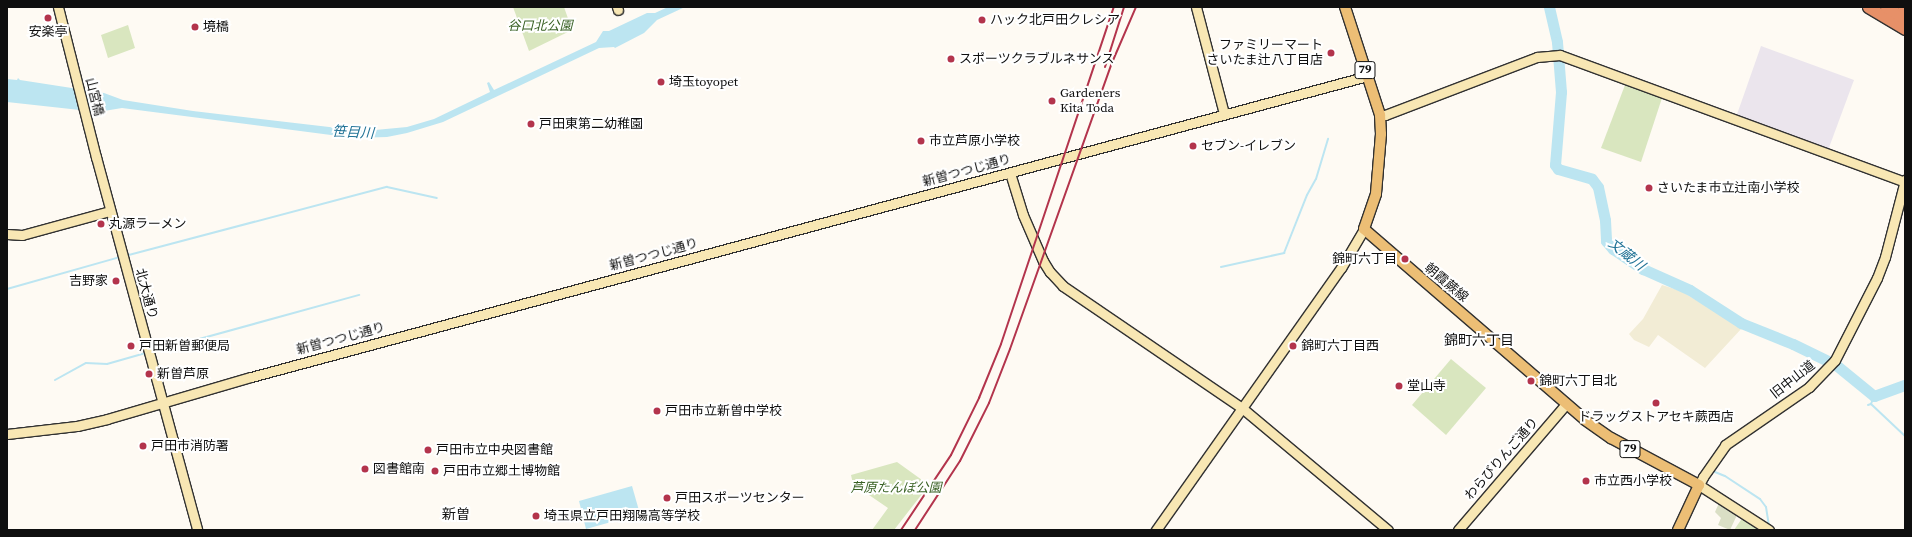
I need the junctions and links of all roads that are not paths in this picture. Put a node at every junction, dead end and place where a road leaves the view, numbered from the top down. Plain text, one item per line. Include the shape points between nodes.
1 (58, 7) edge
2 (1196, 7) edge
3 (1345, 7) edge
4 (1868, 7) edge
5 (1886, 7) edge
6 (1905, 19) edge
7 (1905, 29) edge
8 (1367, 76) junction
9 (1224, 114) junction
10 (1380, 115) junction
11 (96, 157) joint
12 (1010, 173) junction
13 (1905, 181) edge
14 (110, 210) junction
15 (1364, 229) junction
16 (7, 234) edge
17 (162, 404) junction
18 (1566, 405) junction
19 (1242, 408) junction
20 (7, 434) edge
21 (1699, 485) junction
22 (1766, 528) edge
23 (197, 530) edge
24 (1156, 530) edge
25 (1388, 530) edge
26 (1458, 530) edge
27 (1678, 530) edge

1 - 11 street, 山宮橋
2 - 9 street
3 - 8 main road, 79
4 - 7 highway
5 - 6 highway
8 - 9 street, 新曽つつじ通り
8 - 10 main road, 79
9 - 12 street, 新曽つつじ通り
10 - 13 street via 1537,57 1560,55
10 - 15 main road, 79 via 1376,194
11 - 14 street, 北大通り
12 - 17 street, 新曽つつじ通り via 251,377
12 - 19 street via 1023,215 1044,261 1062,286
13 - 21 street, 旧中山道 via 1877,278 1833,363 1809,387 1725,445
14 - 16 street via 22,235
14 - 17 street, 北大通り
15 - 18 main road, 朝霞蕨線 / 79
15 - 19 street via 1341,268
17 - 20 street, 新曽つつじ通り via 77,426
17 - 23 street, 北大通り
18 - 21 main road, 朝霞蕨線 / 79 via 1610,438
18 - 26 street, わらびりんご通り
19 - 24 street
19 - 25 street
21 - 22 street
21 - 27 main road, 旧中山道

